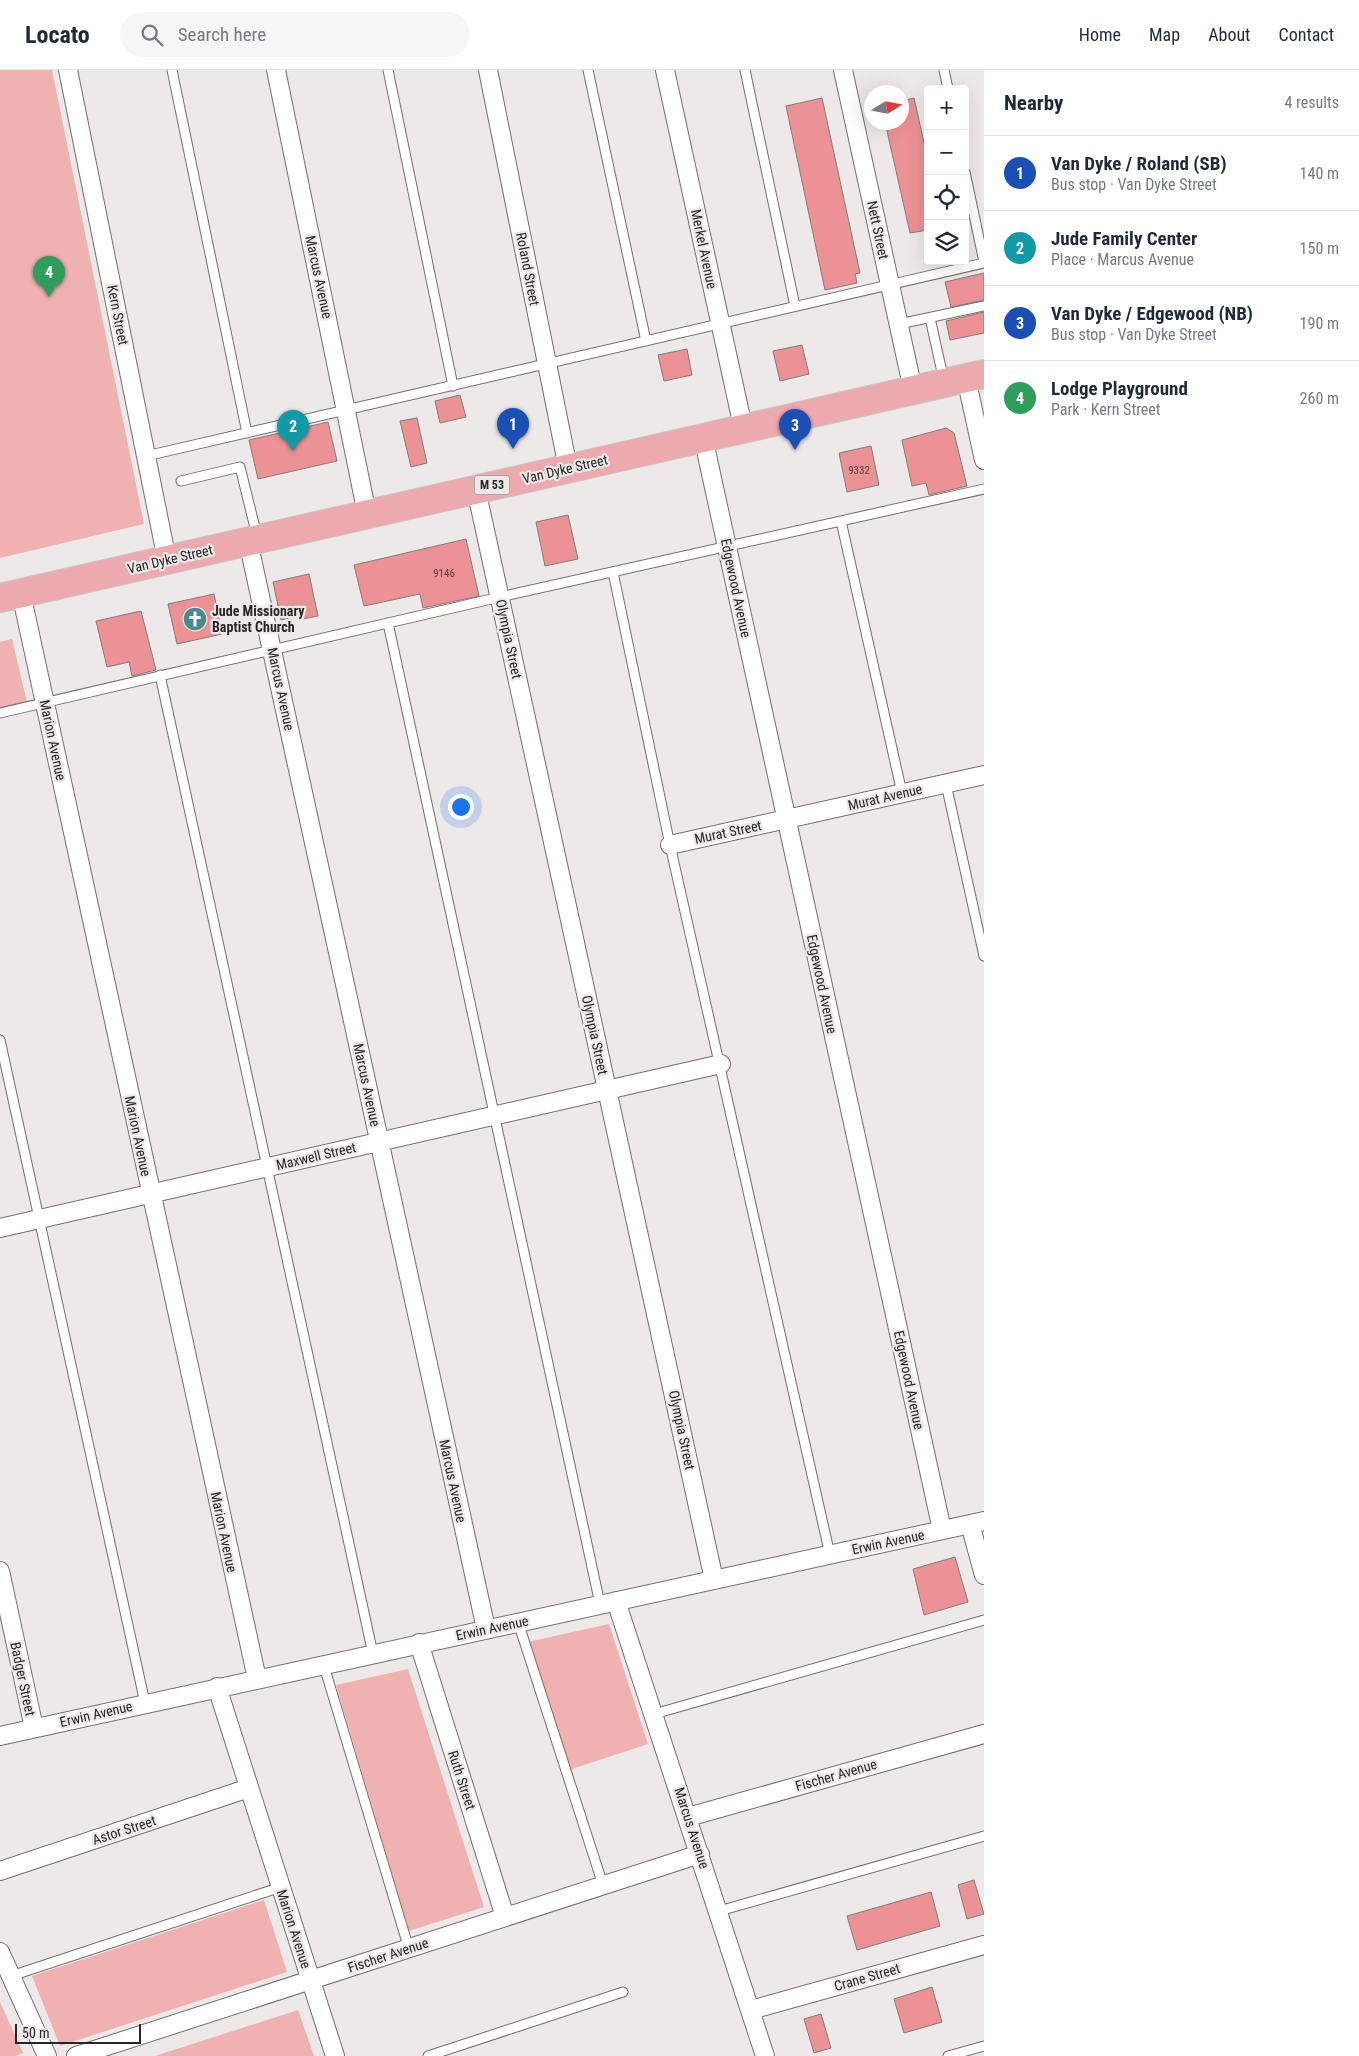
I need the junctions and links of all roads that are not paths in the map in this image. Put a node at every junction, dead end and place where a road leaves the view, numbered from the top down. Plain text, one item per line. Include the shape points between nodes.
1 (68, 70) edge
2 (172, 70) edge
3 (276, 70) edge
4 (388, 70) edge
5 (488, 70) edge
6 (588, 70) edge
7 (666, 70) edge
8 (745, 70) edge
9 (843, 70) edge
10 (944, 70) edge
11 (947, 85) edge
12 (966, 175) edge
13 (984, 262) edge
14 (890, 286) junction
15 (796, 306) junction
16 (984, 306) edge
17 (930, 318) junction
18 (720, 324) junction
19 (898, 324) junction
20 (646, 340) junction
21 (547, 364) junction
22 (965, 379) edge
23 (453, 386) junction
24 (913, 390) junction
25 (346, 410) junction
26 (743, 428) junction
27 (247, 433) junction
28 (703, 437) junction
29 (146, 456) junction
30 (984, 460) edge
31 (568, 468) junction
32 (180, 481) dead end
33 (476, 489) junction
34 (984, 489) edge
35 (368, 514) junction
36 (842, 521) junction
37 (253, 540) junction
38 (727, 546) junction
39 (167, 560) junction
40 (613, 572) junction
41 (10, 595) edge
42 (500, 597) junction
43 (388, 623) junction
44 (272, 649) junction
45 (160, 676) junction
46 (44, 702) junction
47 (0, 713) edge
48 (984, 775) edge
49 (946, 784) junction
50 (902, 793) junction
51 (787, 819) junction
52 (670, 844) junction
53 (984, 956) edge
54 (0, 1040) edge
55 (720, 1064) junction
56 (607, 1090) junction
57 (494, 1115) junction
58 (379, 1142) junction
59 (267, 1167) junction
60 (150, 1193) junction
61 (39, 1219) junction
62 (0, 1228) edge
63 (977, 1523) edge
64 (942, 1530) junction
65 (830, 1555) junction
66 (0, 1572) edge
67 (984, 1575) edge
68 (714, 1580) junction
69 (608, 1603) junction
70 (984, 1620) edge
71 (518, 1622) junction
72 (486, 1629) junction
73 (420, 1644) junction
74 (373, 1654) junction
75 (324, 1666) junction
76 (257, 1678) junction
77 (217, 1687) junction
78 (145, 1703) junction
79 (654, 1714) junction
80 (34, 1728) junction
81 (984, 1734) edge
82 (0, 1736) edge
83 (249, 1788) junction
84 (688, 1817) junction
85 (984, 1836) edge
86 (700, 1854) junction
87 (0, 1871) edge
88 (603, 1885) junction
89 (281, 1888) junction
90 (719, 1911) junction
91 (505, 1917) junction
92 (984, 1945) edge
93 (409, 1949) junction
94 (0, 1952) edge
95 (11, 1976) junction
96 (310, 1980) junction
97 (623, 1992) dead end
98 (750, 2010) junction
99 (984, 2046) edge
100 (759, 2054) edge
101 (46, 2056) edge
102 (76, 2056) edge
103 (335, 2056) edge
104 (428, 2056) edge
105 (948, 2056) edge

1 - 29 street, Kern Street
2 - 27 lane
3 - 25 street, Marcus Avenue
4 - 23 lane
5 - 21 street, Roland Street
6 - 20 lane
7 - 18 street, Merkel Avenue
8 - 15 lane
9 - 14 street, Nett Street
10 - 11 lane
12 - 13 lane
13 - 14 lane
14 - 15 lane
14 - 19 street, Nett Street
15 - 18 lane
16 - 17 lane
17 - 19 lane
17 - 22 lane
18 - 20 lane
18 - 26 street, Merkel Avenue
19 - 24 street, Nett Street
20 - 21 lane
21 - 23 lane
21 - 31 street, Roland Street
22 - 24 main road, Van Dyke Street / M 53
22 - 30 street
23 - 25 lane
24 - 26 main road, Van Dyke Street / M 53
25 - 27 lane
25 - 35 street, Marcus Avenue
26 - 28 main road, Van Dyke Street / M 53
27 - 29 lane
28 - 31 main road, Van Dyke Street / M 53
28 - 38 street, Edgewood Avenue
29 - 39 street, Kern Street
31 - 33 main road, Van Dyke Street / M 53
32 - 37 lane via 240,467
33 - 35 main road, Van Dyke Street / M 53
33 - 42 street, Olympia Street
34 - 36 lane
35 - 37 main road, Van Dyke Street / M 53
36 - 38 lane
36 - 50 lane
37 - 39 main road, Van Dyke Street / M 53
37 - 44 street, Marcus Avenue
38 - 40 lane
38 - 51 street, Edgewood Avenue
39 - 41 main road, Van Dyke Street / M 53
40 - 42 lane
40 - 52 lane
41 - 46 street, Marion Avenue
42 - 43 lane
42 - 56 street, Olympia Street
43 - 44 lane
43 - 57 lane
44 - 45 lane
44 - 58 street, Marcus Avenue
45 - 46 lane
45 - 59 lane
46 - 47 lane
46 - 60 street, Marion Avenue
48 - 49 street, Murat Avenue
49 - 50 street, Murat Avenue
49 - 53 lane
50 - 51 street, Murat Avenue
51 - 52 street, Murat Street
51 - 64 street, Edgewood Avenue
52 - 55 lane
54 - 61 lane
55 - 56 street, Maxwell Street
55 - 65 lane
56 - 57 street, Maxwell Street
56 - 68 street, Olympia Street
57 - 58 street, Maxwell Street
57 - 69 lane
58 - 59 street, Maxwell Street
58 - 72 street, Marcus Avenue
59 - 60 street, Maxwell Street
59 - 74 lane
60 - 61 street, Maxwell Street
60 - 76 street, Marion Avenue
61 - 62 street, Maxwell Street
61 - 78 lane
63 - 64 street, Erwin Avenue
63 - 67 street
64 - 65 street, Erwin Avenue
65 - 68 street, Erwin Avenue
66 - 80 street, Badger Street
68 - 69 street, Erwin Avenue
69 - 71 street, Erwin Avenue
69 - 79 street, Marcus Avenue
70 - 79 lane
71 - 72 street, Erwin Avenue
71 - 88 lane
72 - 73 street, Erwin Avenue
73 - 74 street, Erwin Avenue
73 - 91 street, Ruth Street
74 - 75 street, Erwin Avenue
75 - 76 street, Erwin Avenue
75 - 93 lane
76 - 77 street, Erwin Avenue
77 - 78 street, Erwin Avenue
77 - 83 street, Marion Avenue
78 - 80 street, Erwin Avenue
79 - 84 street, Marcus Avenue
80 - 82 street, Erwin Avenue
81 - 84 street, Fischer Avenue
83 - 87 street, Astor Street
83 - 89 street, Marion Avenue
84 - 86 street, Marcus Avenue
85 - 90 lane
86 - 88 street, Fischer Avenue
86 - 90 street, Marcus Avenue
88 - 91 street, Fischer Avenue
89 - 95 lane
89 - 96 street, Marion Avenue
90 - 98 street, Marcus Avenue
91 - 93 street, Fischer Avenue
92 - 98 street, Crane Street
93 - 96 street, Fischer Avenue
94 - 95 street
95 - 101 street
96 - 102 street, Fischer Avenue
96 - 103 street, Marion Avenue
97 - 104 lane
98 - 100 street, Marcus Avenue
99 - 105 lane

